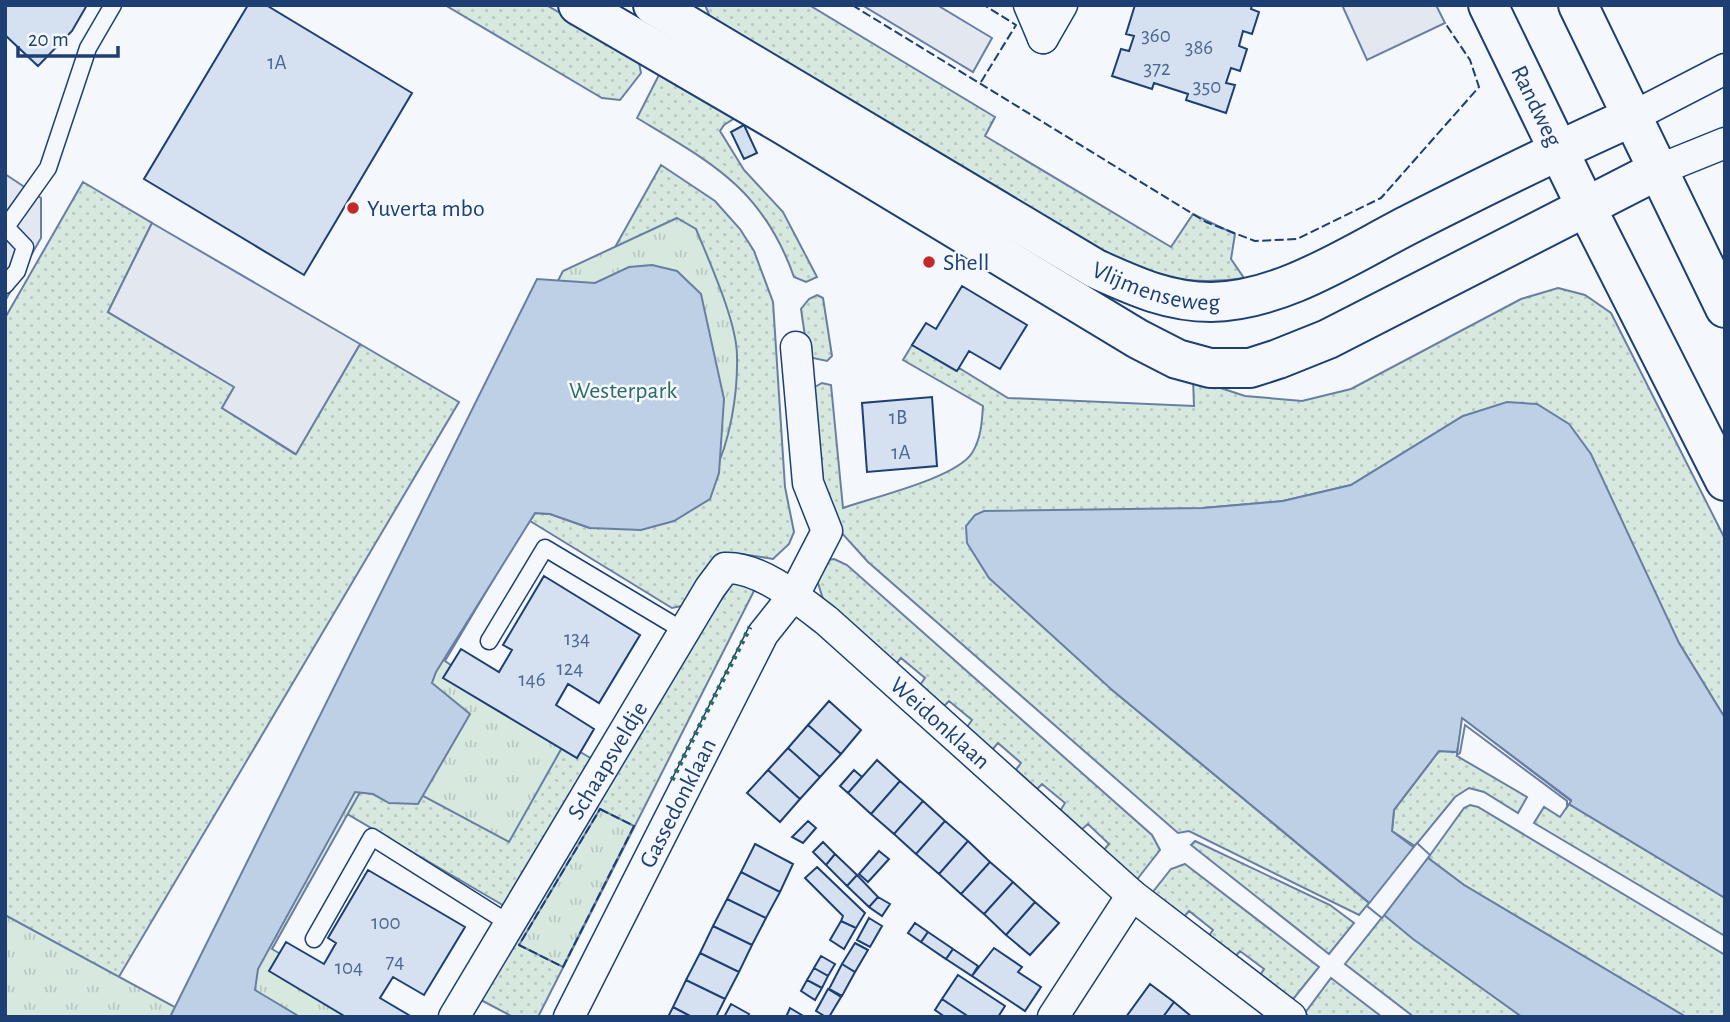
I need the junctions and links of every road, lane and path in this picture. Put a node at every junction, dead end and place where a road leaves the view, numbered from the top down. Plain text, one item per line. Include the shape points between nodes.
1 (113, 5) edge
2 (578, 5) edge
3 (653, 5) edge
4 (1029, 5) edge
5 (1062, 5) edge
6 (1488, 5) edge
7 (1578, 5) edge
8 (1725, 69) edge
9 (1632, 117) junction
10 (1725, 144) edge
11 (1559, 149) junction
12 (1658, 170) junction
13 (1586, 207) junction
14 (6, 227) edge
15 (5, 285) edge
16 (1725, 307) edge
17 (796, 347) dead end
18 (1725, 481) edge
19 (794, 594) junction
20 (684, 631) junction
21 (489, 641) dead end
22 (1132, 895) junction
23 (510, 923) junction
24 (314, 939) dead end
25 (454, 1017) edge
26 (569, 1017) edge
27 (1053, 1017) edge
28 (1291, 1017) edge

1 - 14 lane via 88,48 48,168
2 - 13 street, Vlijmenseweg via 1138,339 1177,359 1210,368 1250,368 1328,339
3 - 11 street, Vlijmenseweg via 1096,269 1156,295 1184,301 1214,302 1280,288
4 - 5 street via 1043,38
6 - 11 street, Randweg
7 - 9 street
8 - 9 street
9 - 11 street, Vlijmenseweg
9 - 12 street
10 - 12 street
11 - 13 street, Randweg
12 - 13 street, Vlijmenseweg
12 - 16 street
13 - 18 street
14 - 15 lane via 25,247 18,271
17 - 19 street via 808,483 827,531
19 - 20 street, Schaapsveldje via 741,567 725,568
19 - 22 street, Weidonklaan
19 - 26 street, Gassedonklaan via 763,634
20 - 21 lane via 545,548
20 - 23 street, Schaapsveldje
22 - 27 street
22 - 28 street, Weidonklaan
23 - 24 lane via 372,837
23 - 25 street, Schaapsveldje

